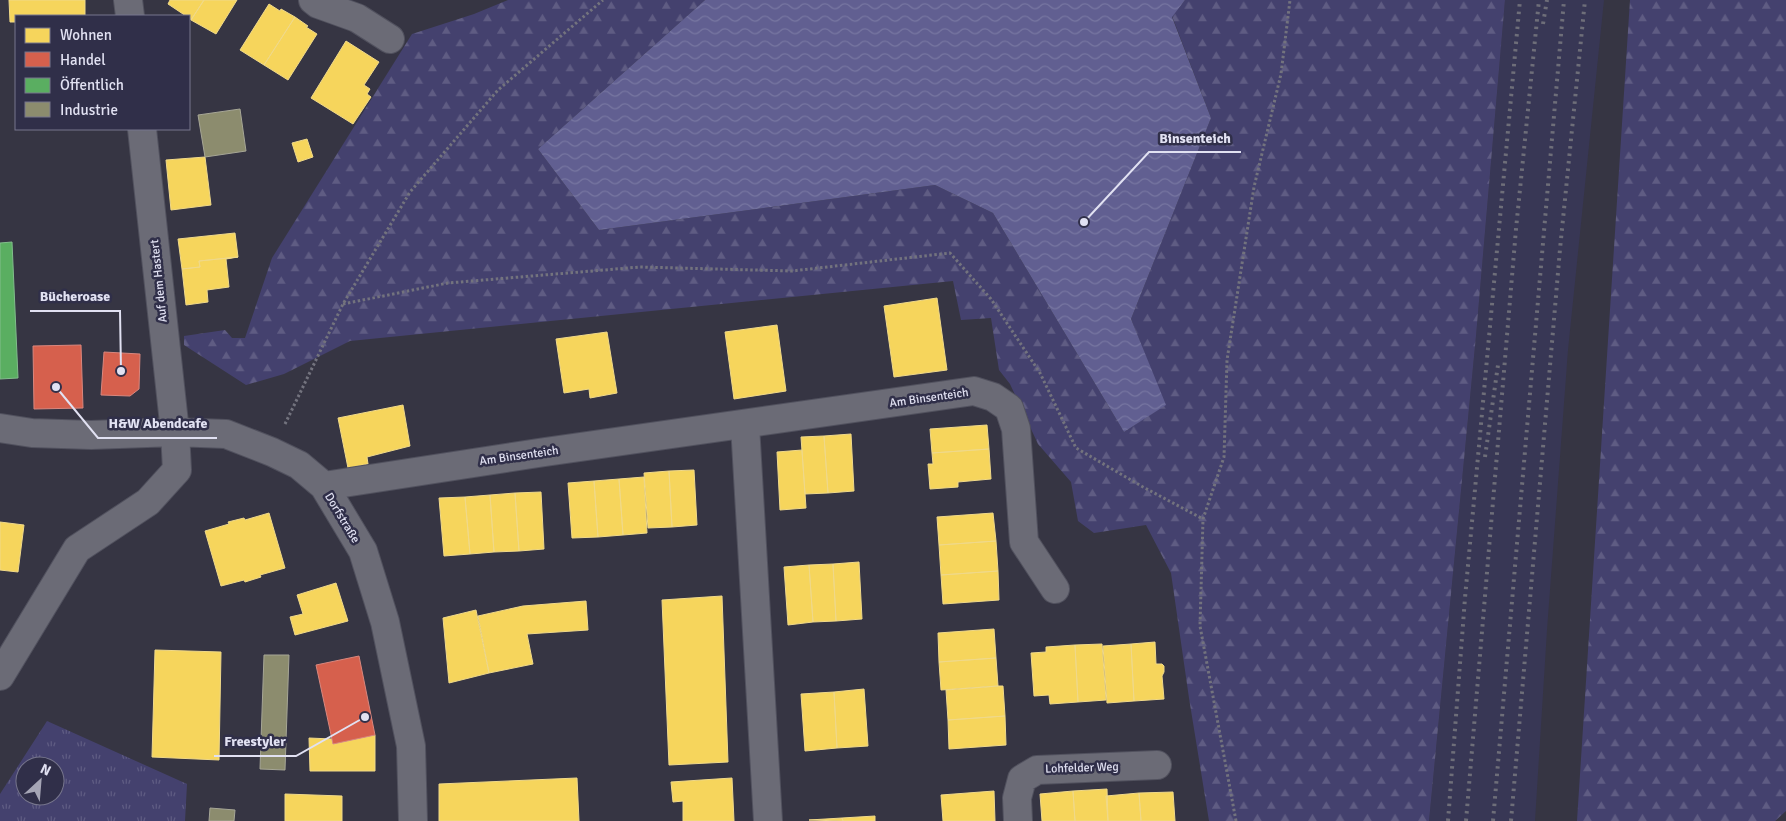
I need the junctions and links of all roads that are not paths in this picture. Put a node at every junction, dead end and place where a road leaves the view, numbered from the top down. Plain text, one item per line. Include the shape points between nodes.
1 (128, 0) edge
2 (312, 0) edge
3 (130, 15) edge
4 (390, 39) dead end
5 (142, 130) edge
6 (745, 425) junction
7 (0, 428) edge
8 (175, 432) junction
9 (324, 486) junction
10 (1054, 589) dead end
11 (0, 676) edge
12 (1157, 765) dead end
13 (413, 821) edge
14 (768, 821) edge
15 (1018, 821) edge

1 - 3 street
2 - 4 street via 357,18
5 - 8 street, Auf dem Hastert
6 - 9 street, Am Binsenteich
6 - 10 street, Am Binsenteich via 974,391 993,396 1009,408 1016,429 1024,542
6 - 14 street
7 - 8 street, Dorfstraße via 32,433 91,435
8 - 9 street, Dorfstraße via 226,434 299,465
8 - 11 street, Auf dem Hastert via 177,470 148,502 77,549
9 - 13 street, Dorfstraße via 362,551 385,622 411,746
12 - 15 street, Lohfelder Weg via 1037,770 1022,779 1017,798

